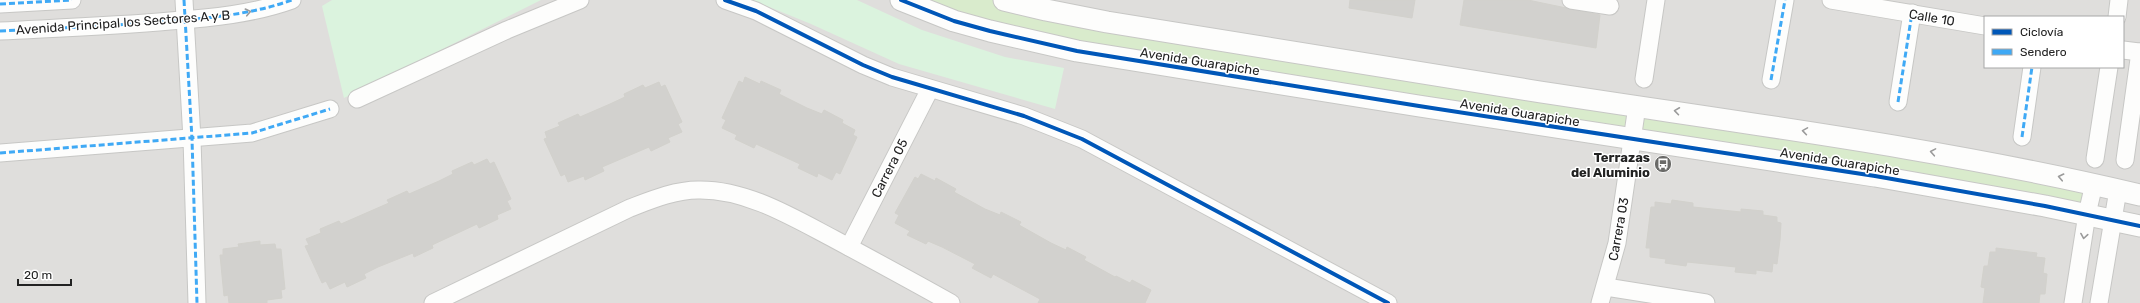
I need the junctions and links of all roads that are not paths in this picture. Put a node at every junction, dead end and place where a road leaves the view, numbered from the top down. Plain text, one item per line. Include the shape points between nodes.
1 (72, 0) edge
2 (184, 0) edge
3 (292, 0) edge
4 (580, 0) edge
5 (725, 0) edge
6 (901, 0) edge
7 (1004, 0) edge
8 (1571, 0) edge
9 (1656, 0) edge
10 (1785, 0) edge
11 (1831, 0) edge
12 (2119, 0) edge
13 (0, 4) edge
14 (1610, 6) dead end
15 (1912, 13) junction
16 (2117, 16) edge
17 (186, 20) junction
18 (1984, 26) edge
19 (0, 31) edge
20 (2124, 50) edge
21 (2140, 52) edge
22 (2032, 68) edge
23 (2109, 68) edge
24 (1644, 79) dead end
25 (1771, 80) dead end
26 (930, 89) junction
27 (356, 100) dead end
28 (1898, 102) dead end
29 (1637, 106) junction
30 (330, 109) dead end
31 (2022, 137) dead end
32 (192, 139) junction
33 (1632, 139) junction
34 (0, 153) edge
35 (2096, 159) dead end
36 (2124, 160) dead end
37 (2094, 184) junction
38 (2118, 190) junction
39 (2140, 195) edge
40 (2087, 214) junction
41 (2112, 220) junction
42 (2140, 226) edge
43 (849, 247) junction
44 (1603, 295) edge
45 (197, 303) edge
46 (433, 303) edge
47 (951, 303) edge
48 (1388, 303) edge
49 (1706, 303) edge
50 (2074, 303) edge
51 (2099, 303) edge

1 - 13 street, Avenida Principal los Sectores A y B
2 - 17 street
17 -> 3 street, Avenida Principal los Sectores A y B via 238,14
4 - 27 street via 507,30
5 - 26 street via 756,11 862,65
6 - 33 street, Avenida Guarapiche via 954,21 1027,41 1191,70
7 - 29 street, Avenida Guarapiche via 1115,23
8 - 14 street
9 - 24 street
10 - 25 street
11 - 15 street, Calle 10
12 - 16 street
15 - 18 street, Calle 10
15 - 28 street
17 - 19 street, Avenida Principal los Sectores A y B
17 - 32 street
20 - 21 street
21 - 36 street
22 - 31 street
23 - 35 street
26 - 43 street, Carrera 05
26 - 48 street via 1024,116 1082,139
29 - 33 street, Carrera 03
37 -> 29 street, Avenida Guarapiche via 1916,149
30 - 32 street via 252,133
32 - 34 street
32 - 45 street
33 - 40 street, Avenida Guarapiche via 1875,176
33 - 44 street, Carrera 03 via 1616,243
37 - 38 street, Avenida Guarapiche
37 - 40 street
38 - 39 street, Avenida Guarapiche
38 - 41 street
40 - 41 street, Avenida Guarapiche
40 -> 50 street
41 - 42 street, Avenida Guarapiche
41 - 51 street
43 - 46 street via 742,196 696,190 656,198 630,208
43 - 47 street
44 - 49 street

